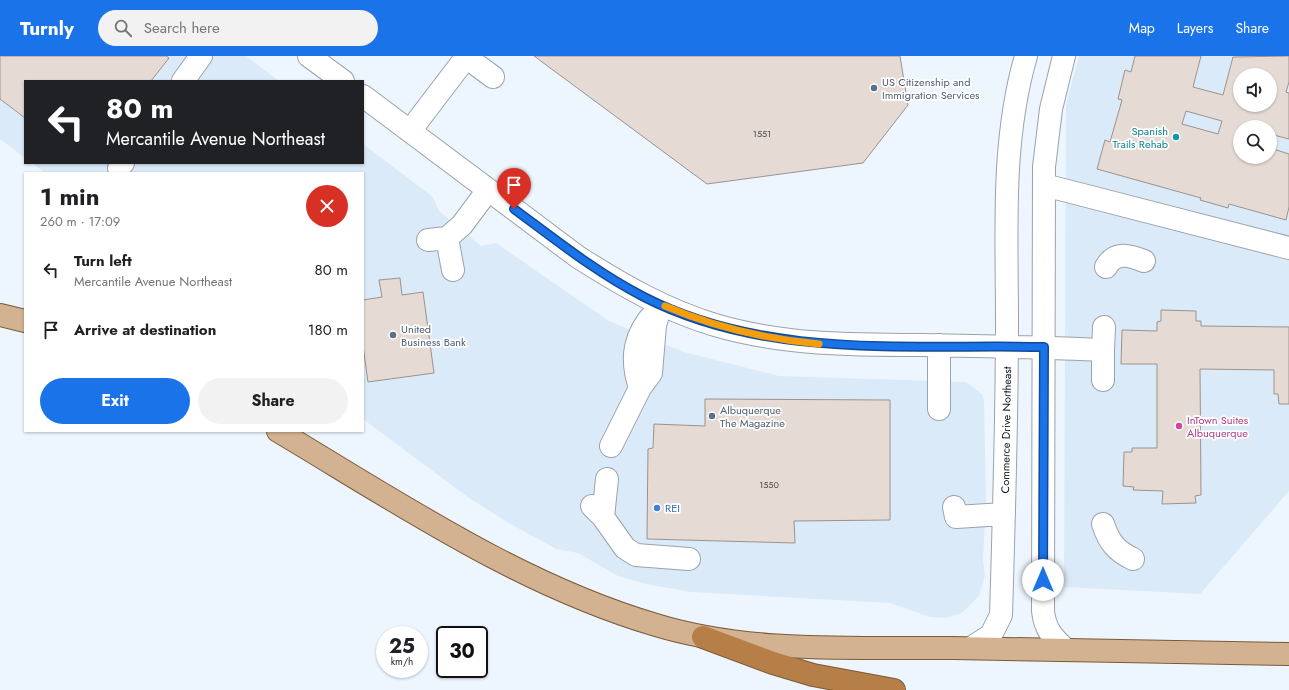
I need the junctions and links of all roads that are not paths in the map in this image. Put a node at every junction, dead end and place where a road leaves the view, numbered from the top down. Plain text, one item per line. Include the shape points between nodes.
1 (201, 56) edge
2 (310, 56) edge
3 (467, 56) edge
4 (1026, 56) edge
5 (1064, 56) edge
6 (493, 77) dead end
7 (184, 80) edge
8 (342, 80) edge
9 (364, 97) edge
10 (410, 132) junction
11 (1044, 185) junction
12 (488, 190) junction
13 (1289, 248) edge
14 (1144, 261) dead end
15 (1106, 267) dead end
16 (453, 270) dead end
17 (661, 305) junction
18 (0, 315) edge
19 (24, 321) edge
20 (1104, 327) dead end
21 (939, 346) junction
22 (1007, 346) junction
23 (1044, 347) junction
24 (1103, 350) junction
25 (1103, 380) dead end
26 (939, 409) dead end
27 (280, 432) edge
28 (611, 446) dead end
29 (607, 479) dead end
30 (954, 507) dead end
31 (1004, 514) junction
32 (1103, 524) dead end
33 (689, 559) dead end
34 (1133, 559) dead end
35 (703, 637) junction
36 (971, 648) junction
37 (1065, 649) junction
38 (1286, 650) edge
39 (894, 690) edge

1 - 7 street
2 - 8 street
3 - 6 street
3 - 10 street
4 - 22 street, Commerce Drive Northeast via 1015,103 1008,166
5 - 11 street via 1046,139
9 - 10 street
10 - 12 street
11 - 13 street
11 - 23 street
12 - 16 street via 462,225 437,239
12 - 17 street via 578,257
14 - 15 street via 1127,254 1115,257
17 - 21 street via 716,325 788,341
17 - 28 street via 655,325 651,373 640,388
18 - 19 main road
20 - 24 street
21 - 22 street
21 - 26 street
22 - 23 street
22 - 31 street, Commerce Drive Northeast
23 - 24 street
23 - 37 street via 1043,611 1050,634
24 - 25 street
27 - 35 main road via 462,541 504,563 621,614
29 - 33 street via 598,512 625,548 636,555
30 - 31 street via 956,517
31 - 36 street, Commerce Drive Northeast via 1001,615 991,635
32 - 34 street via 1107,538 1116,550
35 - 36 main road via 797,645
35 - 39 highway via 773,664 813,675
36 - 37 main road
37 - 38 main road

